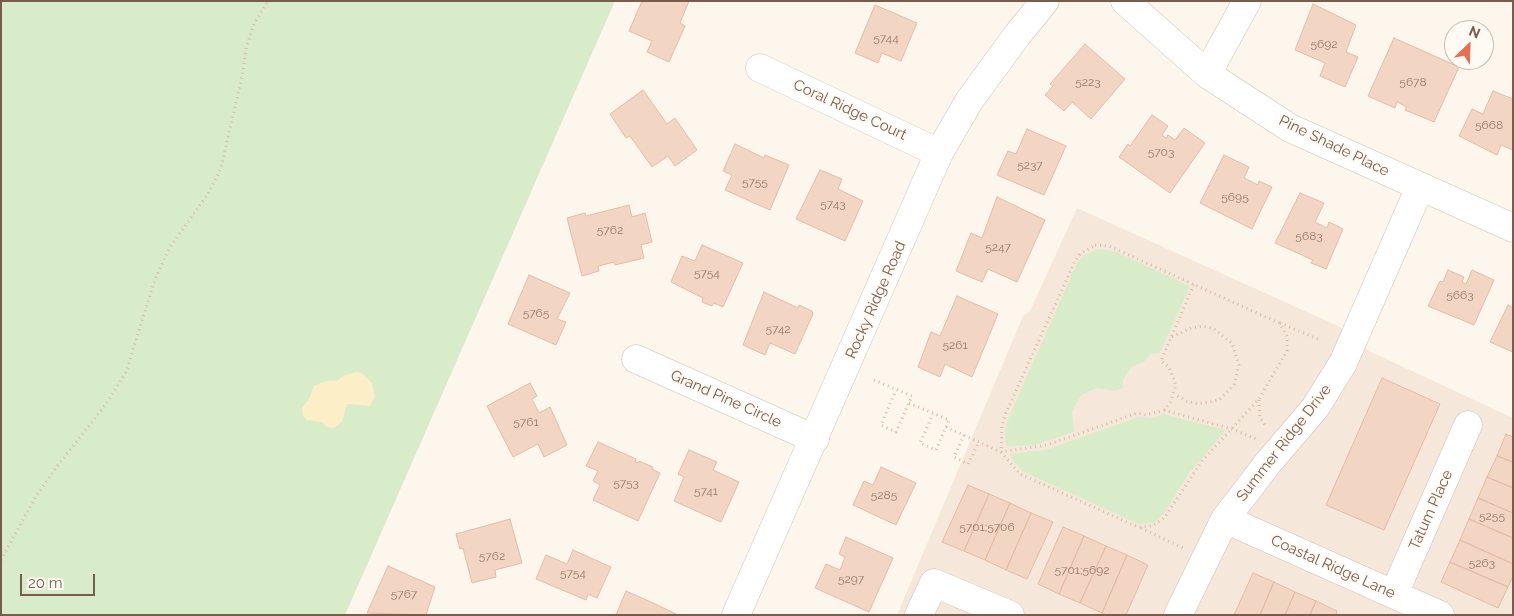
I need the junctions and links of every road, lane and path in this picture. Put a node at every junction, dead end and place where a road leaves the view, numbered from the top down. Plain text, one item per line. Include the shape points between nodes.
1 (268, 1) edge
2 (1045, 1) edge
3 (1125, 1) edge
4 (1247, 1) edge
5 (760, 68) dead end
6 (1207, 74) junction
7 (940, 153) junction
8 (1420, 187) junction
9 (1513, 228) edge
10 (1194, 284) junction
11 (1279, 323) junction
12 (1172, 338) junction
13 (1320, 340) dead end
14 (636, 359) dead end
15 (874, 380) dead end
16 (896, 390) junction
17 (1174, 394) junction
18 (1259, 399) junction
19 (909, 403) junction
20 (1164, 410) junction
21 (933, 414) junction
22 (1468, 425) dead end
23 (946, 427) junction
24 (1232, 429) junction
25 (1268, 429) dead end
26 (964, 435) junction
27 (815, 439) junction
28 (1258, 440) dead end
29 (979, 442) junction
30 (1002, 452) junction
31 (1225, 519) junction
32 (1138, 527) junction
33 (1183, 548) dead end
34 (1, 560) edge
35 (1394, 594) junction
36 (736, 615) edge
37 (919, 615) edge
38 (1010, 615) edge
39 (1178, 615) edge
40 (1440, 615) edge

1 - 34 path via 254,24 246,48 221,168 208,194 170,247 155,279 126,372 106,404 34,498
2 - 7 street, Rocky Ridge Road via 969,101
3 - 6 street, Pine Shade Place
4 - 6 street
5 - 7 street, Coral Ridge Court
6 - 8 street, Pine Shade Place via 1290,128
7 - 27 street, Rocky Ridge Road
8 - 9 street, Pine Shade Place
8 - 31 street, Summer Ridge Drive via 1343,363 1315,408
10 - 11 path
10 - 12 path
10 - 30 path via 1109,246 1095,245 1080,254 1005,415
11 - 13 path
11 - 18 path via 1287,336 1288,351
12 - 17 path via 1161,361 1174,376
12 - 17 path via 1191,328 1203,326 1214,329 1232,343 1240,365 1234,385 1218,400 1198,404
14 - 27 street, Grand Pine Circle
15 - 16 path
16 - 19 path via 912,396
16 - 19 path via 881,425 896,432
17 - 20 path
18 - 24 path
18 - 25 path via 1260,418
19 - 21 path
20 - 24 path
20 - 30 path via 1146,415 1137,413 1047,445
21 - 23 path via 949,420
21 - 23 path via 920,443 936,450
22 - 35 street, Tatum Place
23 - 26 path
24 - 28 path
24 - 32 path via 1187,482 1164,518 1152,526
26 - 29 path
26 - 29 path via 954,457 968,464
27 - 36 street, Rocky Ridge Road
29 - 30 path
30 - 32 path via 1020,474
31 - 35 street, Coastal Ridge Lane
31 - 39 street, Summer Ridge Drive
32 - 33 path
35 - 40 street, Coastal Ridge Lane
37 - 38 street via 934,583

